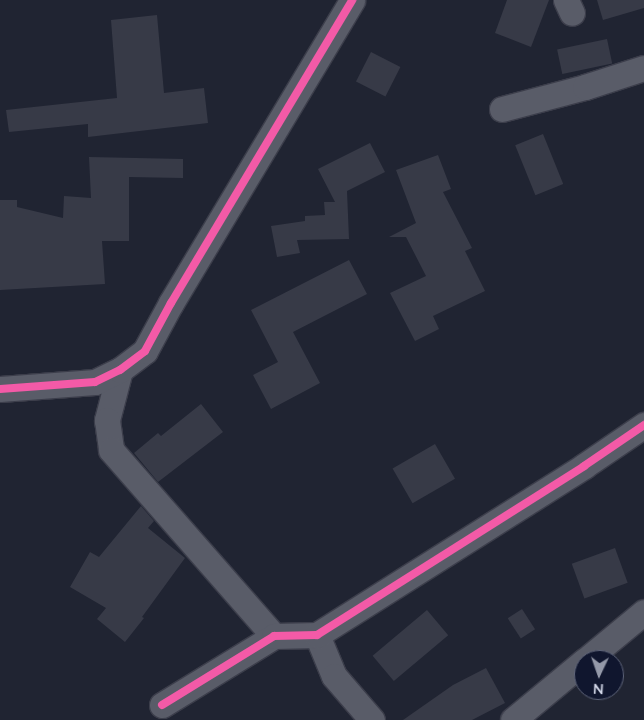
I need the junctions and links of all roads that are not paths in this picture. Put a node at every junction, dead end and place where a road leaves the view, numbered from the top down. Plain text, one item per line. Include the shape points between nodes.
1 (352, 0) edge
2 (644, 68) edge
3 (502, 109) dead end
4 (120, 370) junction
5 (0, 389) edge
6 (644, 425) edge
7 (644, 612) edge
8 (317, 635) junction
9 (274, 636) junction
10 (598, 650) edge
11 (574, 670) edge
12 (162, 705) dead end
13 (372, 720) edge
14 (512, 720) edge

1 - 4 street via 145,351
2 - 3 street
4 - 5 street via 95,382
4 - 9 street via 107,420 111,450
6 - 8 street
7 - 10 street
8 - 9 street
8 - 13 street via 334,676
9 - 12 street
11 - 14 street

